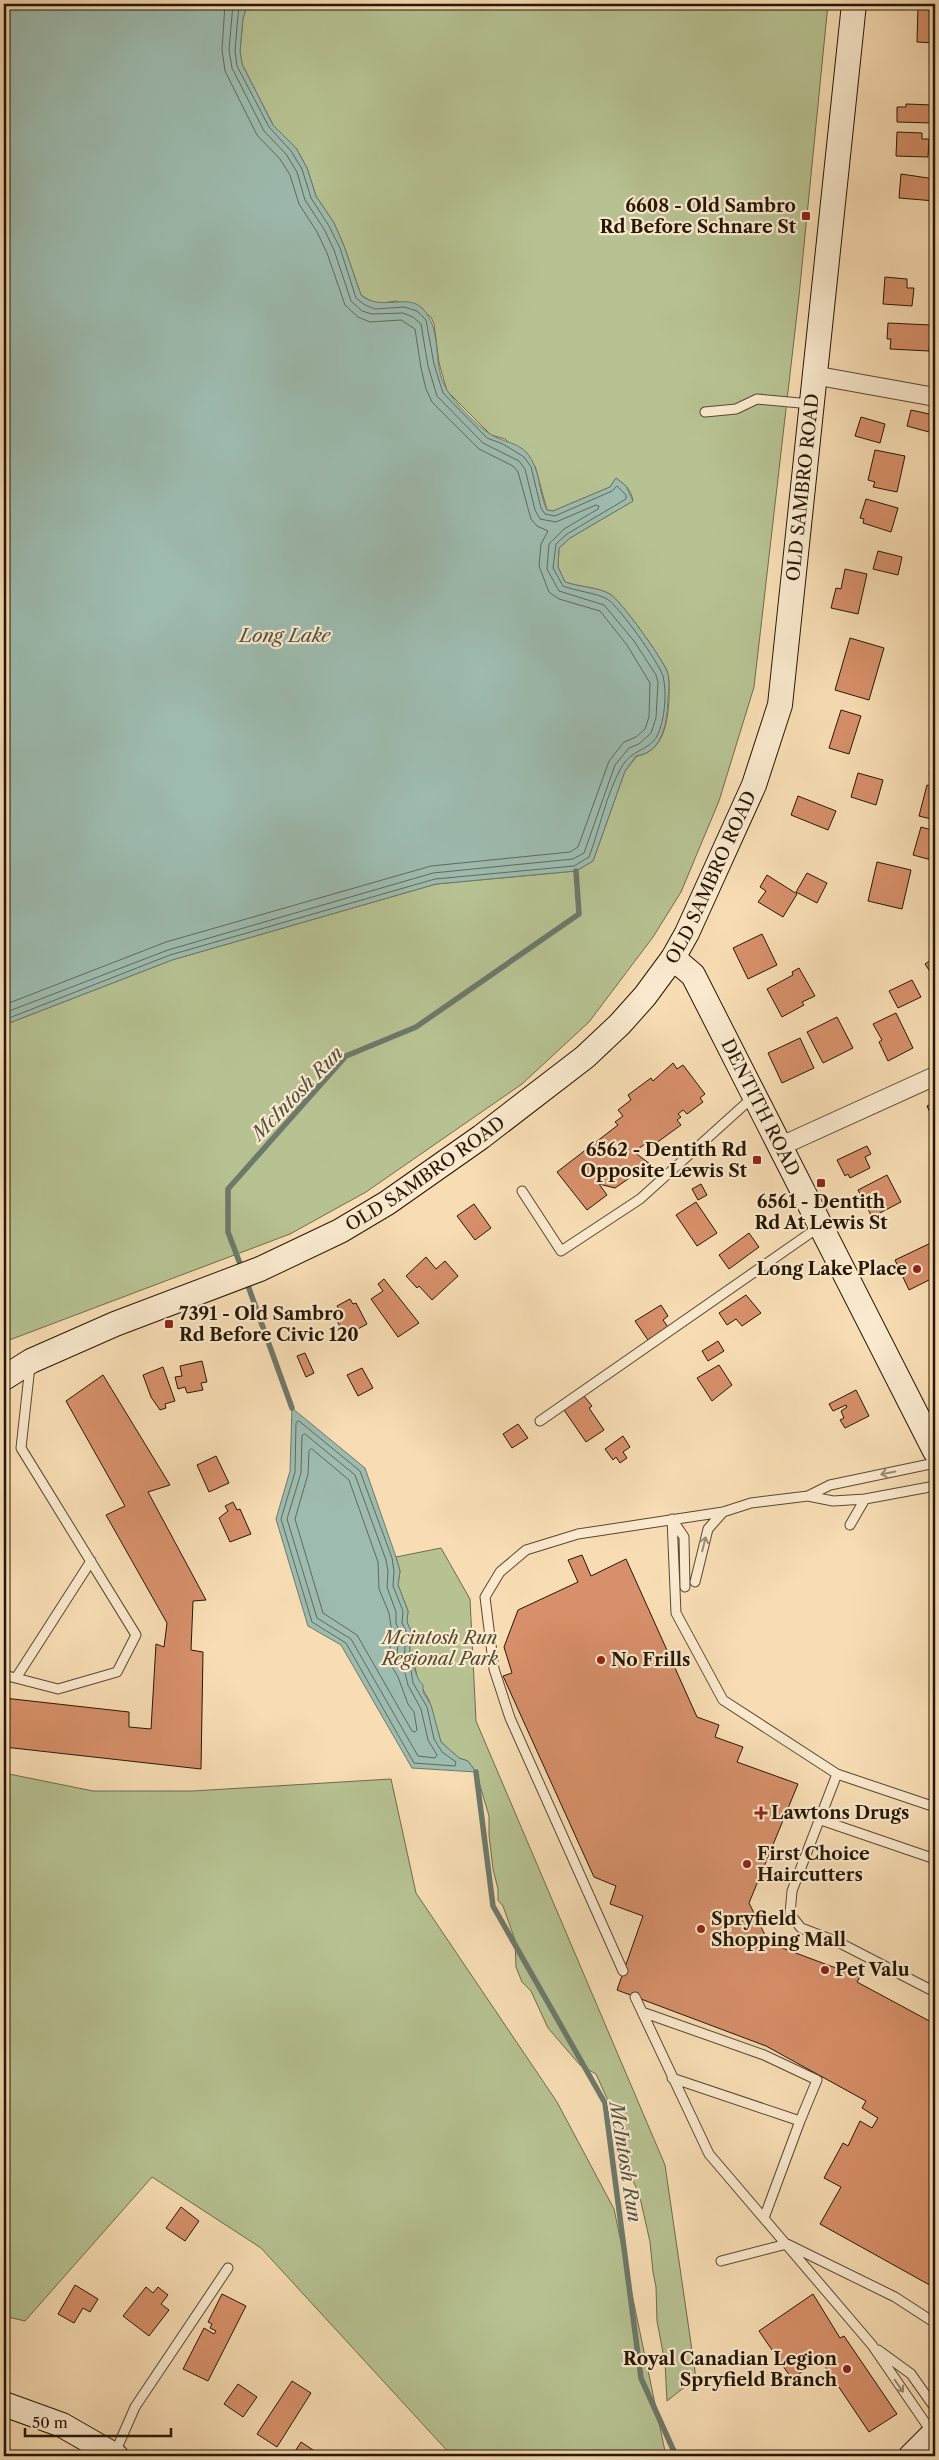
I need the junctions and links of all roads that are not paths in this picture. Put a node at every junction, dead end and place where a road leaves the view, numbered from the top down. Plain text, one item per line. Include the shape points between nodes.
1 (854, 4) edge
2 (813, 374) junction
3 (935, 397) edge
4 (811, 404) junction
5 (705, 412) dead end
6 (673, 958) junction
7 (935, 1076) edge
8 (755, 1095) junction
9 (781, 1146) junction
10 (522, 1191) dead end
11 (821, 1225) junction
12 (30, 1361) junction
13 (4, 1378) edge
14 (540, 1421) dead end
15 (935, 1451) edge
16 (935, 1463) edge
17 (935, 1486) edge
18 (808, 1496) junction
19 (865, 1499) junction
20 (723, 1512) junction
21 (672, 1519) junction
22 (850, 1525) dead end
23 (91, 1561) junction
24 (695, 1582) dead end
25 (686, 1587) dead end
26 (4, 1675) edge
27 (16, 1678) junction
28 (837, 1774) junction
29 (935, 1808) edge
30 (818, 1819) junction
31 (935, 1859) edge
32 (624, 1970) dead end
33 (935, 1991) edge
34 (635, 1997) dead end
35 (642, 2012) junction
36 (672, 2078) junction
37 (800, 2121) junction
38 (764, 2218) junction
39 (787, 2244) junction
40 (721, 2262) dead end
41 (228, 2268) dead end
42 (935, 2323) edge
43 (872, 2345) junction
44 (4, 2404) edge
45 (935, 2408) edge
46 (934, 2433) edge
47 (114, 2456) edge
48 (911, 2456) edge

1 - 2 main road, OLD SAMBRO ROAD
2 - 3 street
2 - 4 main road, OLD SAMBRO ROAD
4 - 5 lane via 757,399 736,409
4 - 6 main road, OLD SAMBRO ROAD via 780,705 754,786
6 - 8 main road, DENTITH ROAD via 693,975
6 - 12 main road, OLD SAMBRO ROAD via 620,1024 585,1056 521,1107 387,1203 260,1269 115,1324
7 - 9 street
8 - 9 main road, DENTITH ROAD
8 - 10 lane via 640,1199 561,1250
9 - 11 main road, DENTITH ROAD
11 - 14 lane
11 - 15 main road, DENTITH ROAD
12 - 13 main road, OLD SAMBRO ROAD
12 - 23 lane via 21,1448
16 -> 18 lane via 830,1485
17 - 19 lane
18 - 19 lane via 833,1501
18 - 20 lane via 751,1503
19 - 22 lane
20 - 21 lane
24 -> 20 lane via 708,1529
21 - 25 lane via 684,1537
21 - 28 lane via 676,1612 723,1700
21 - 32 lane via 578,1534 526,1550 500,1572 485,1597 494,1669 510,1718
23 - 27 lane
23 - 27 lane via 136,1635 117,1672 58,1689
26 - 27 lane
28 - 29 lane
28 - 30 lane
30 - 31 lane
30 - 33 lane via 792,1891 790,1914 801,1928 838,1942
34 - 35 lane
35 - 36 lane
35 - 37 lane via 764,2054 817,2080
36 - 37 lane
36 - 38 lane via 709,2154
37 - 38 lane
38 - 39 lane
39 - 40 lane
39 - 42 lane via 896,2297
39 - 43 lane
41 - 47 lane via 136,2407
43 - 45 lane via 911,2374
43 -> 46 lane
44 - 47 main road via 62,2425
46 - 48 main road

